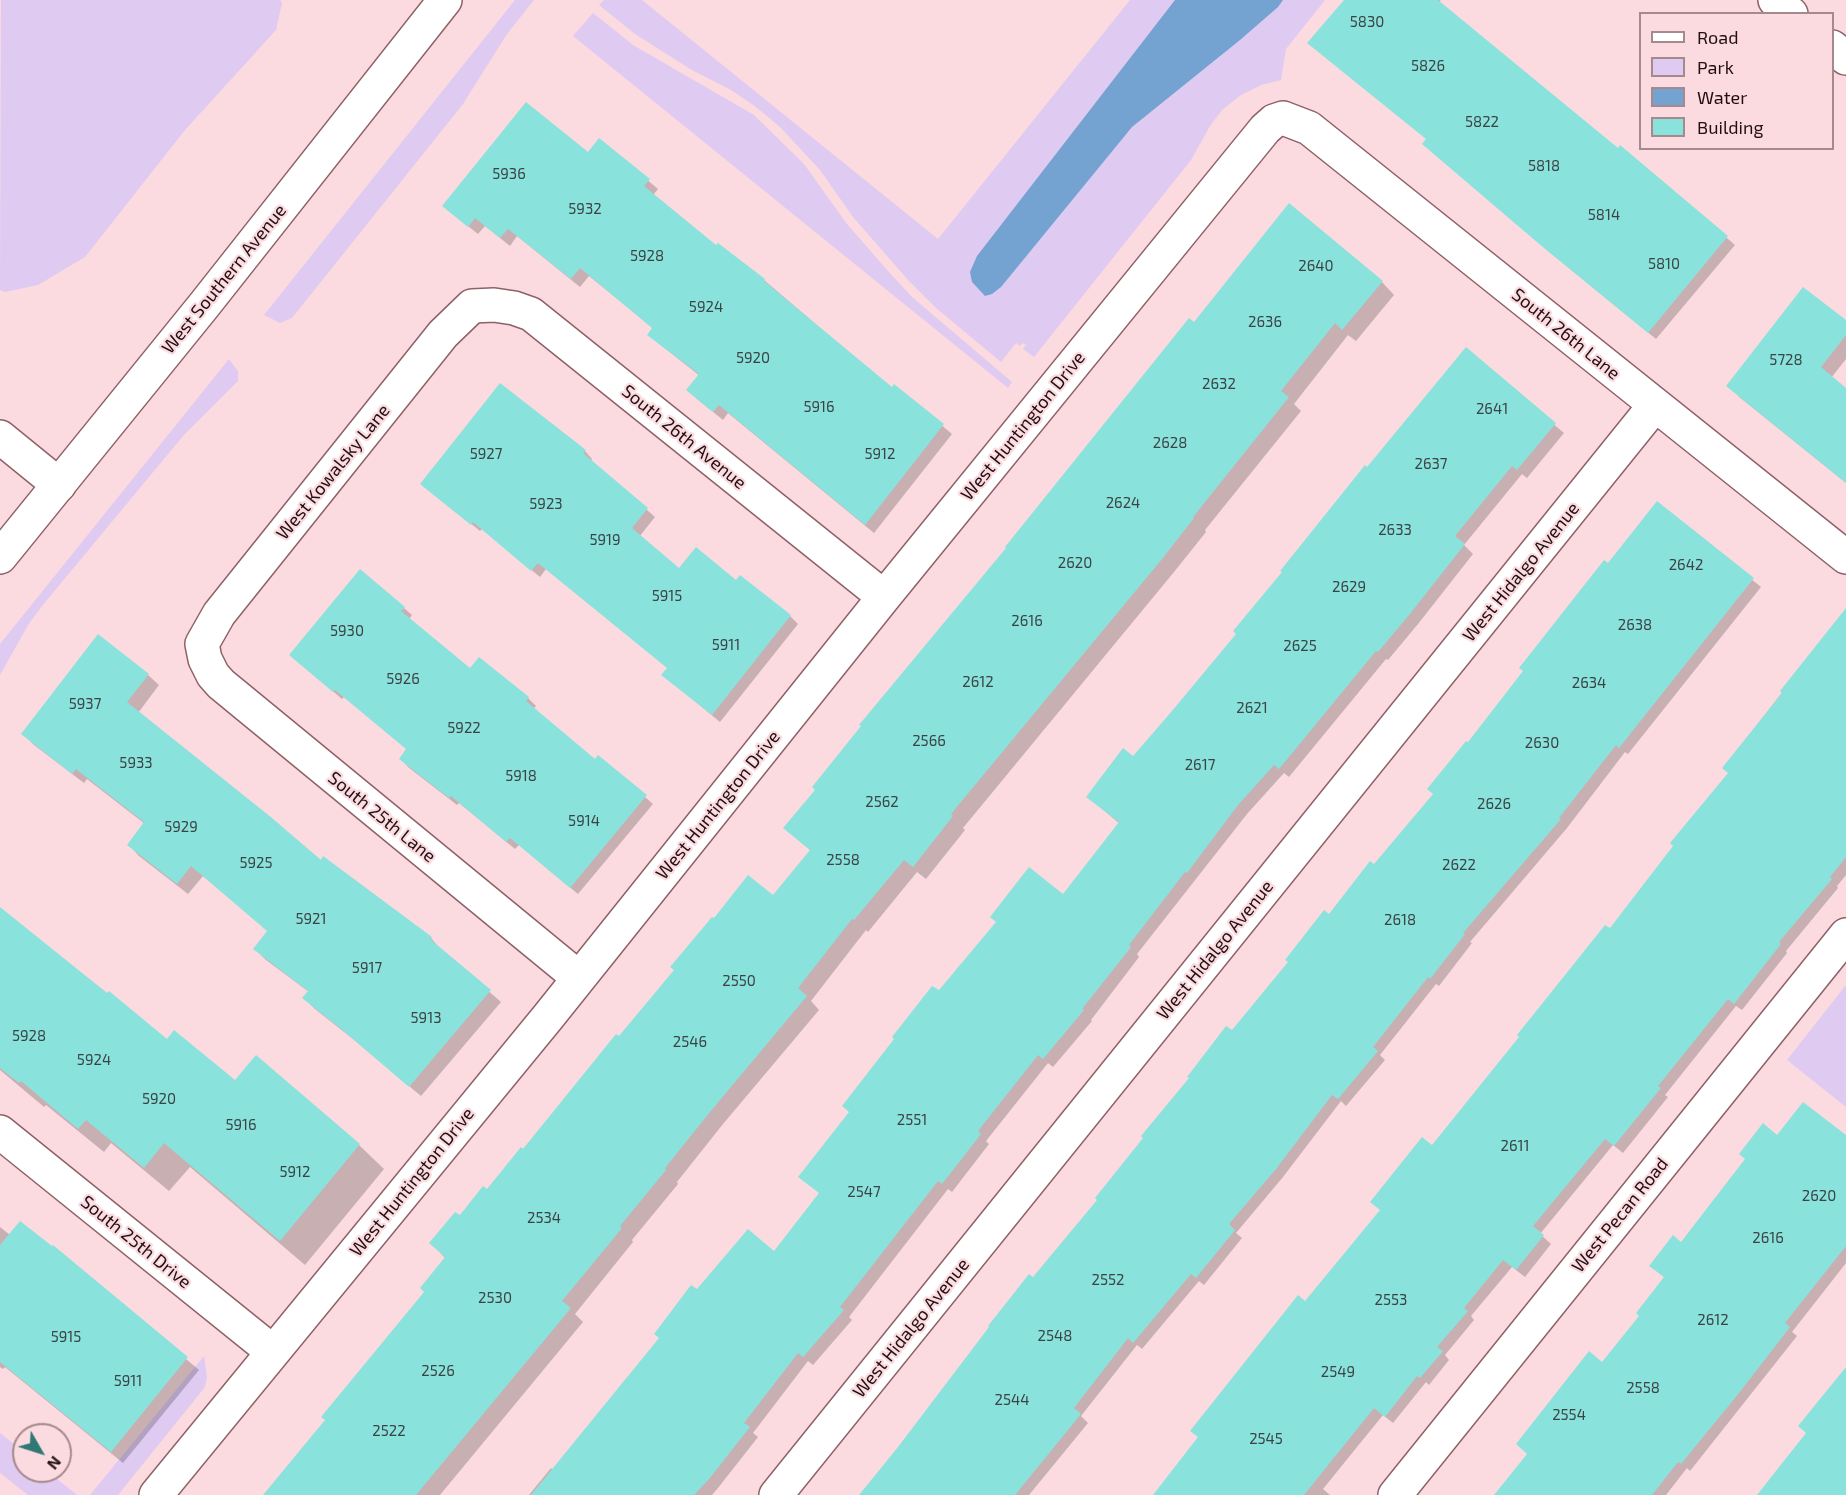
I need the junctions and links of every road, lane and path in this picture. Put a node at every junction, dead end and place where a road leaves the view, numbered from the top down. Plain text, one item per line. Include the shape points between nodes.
1 (446, 0) edge
2 (1774, 0) edge
3 (1789, 12) edge
4 (1834, 48) edge
5 (1846, 58) edge
6 (1283, 118) joint
7 (472, 306) joint
8 (1655, 405) junction
9 (0, 437) edge
10 (59, 485) junction
11 (0, 557) edge
12 (1846, 557) edge
13 (884, 597) junction
14 (202, 644) joint
15 (1846, 935) edge
16 (579, 978) junction
17 (0, 1132) edge
18 (273, 1352) junction
19 (156, 1495) edge
20 (776, 1495) edge
21 (1395, 1495) edge

1 - 10 street, West Southern Avenue
2 - 3 street
4 - 5 street
6 - 8 street, South 26th Lane via 1309,128
6 - 13 street, West Huntington Drive via 1265,129
7 - 13 street, South 26th Avenue via 494,304 531,314
7 - 14 street, West Kowalsky Lane via 402,384 219,614
8 - 12 street, South 26th Lane
8 - 20 street, West Hidalgo Avenue
9 - 10 street
10 - 11 street, West Southern Avenue
13 - 16 street, West Huntington Drive
14 - 16 street, South 25th Lane via 213,675 226,688
15 - 21 street, West Pecan Road
16 - 18 street, West Huntington Drive
17 - 18 street, South 25th Drive
18 - 19 street, West Huntington Drive

